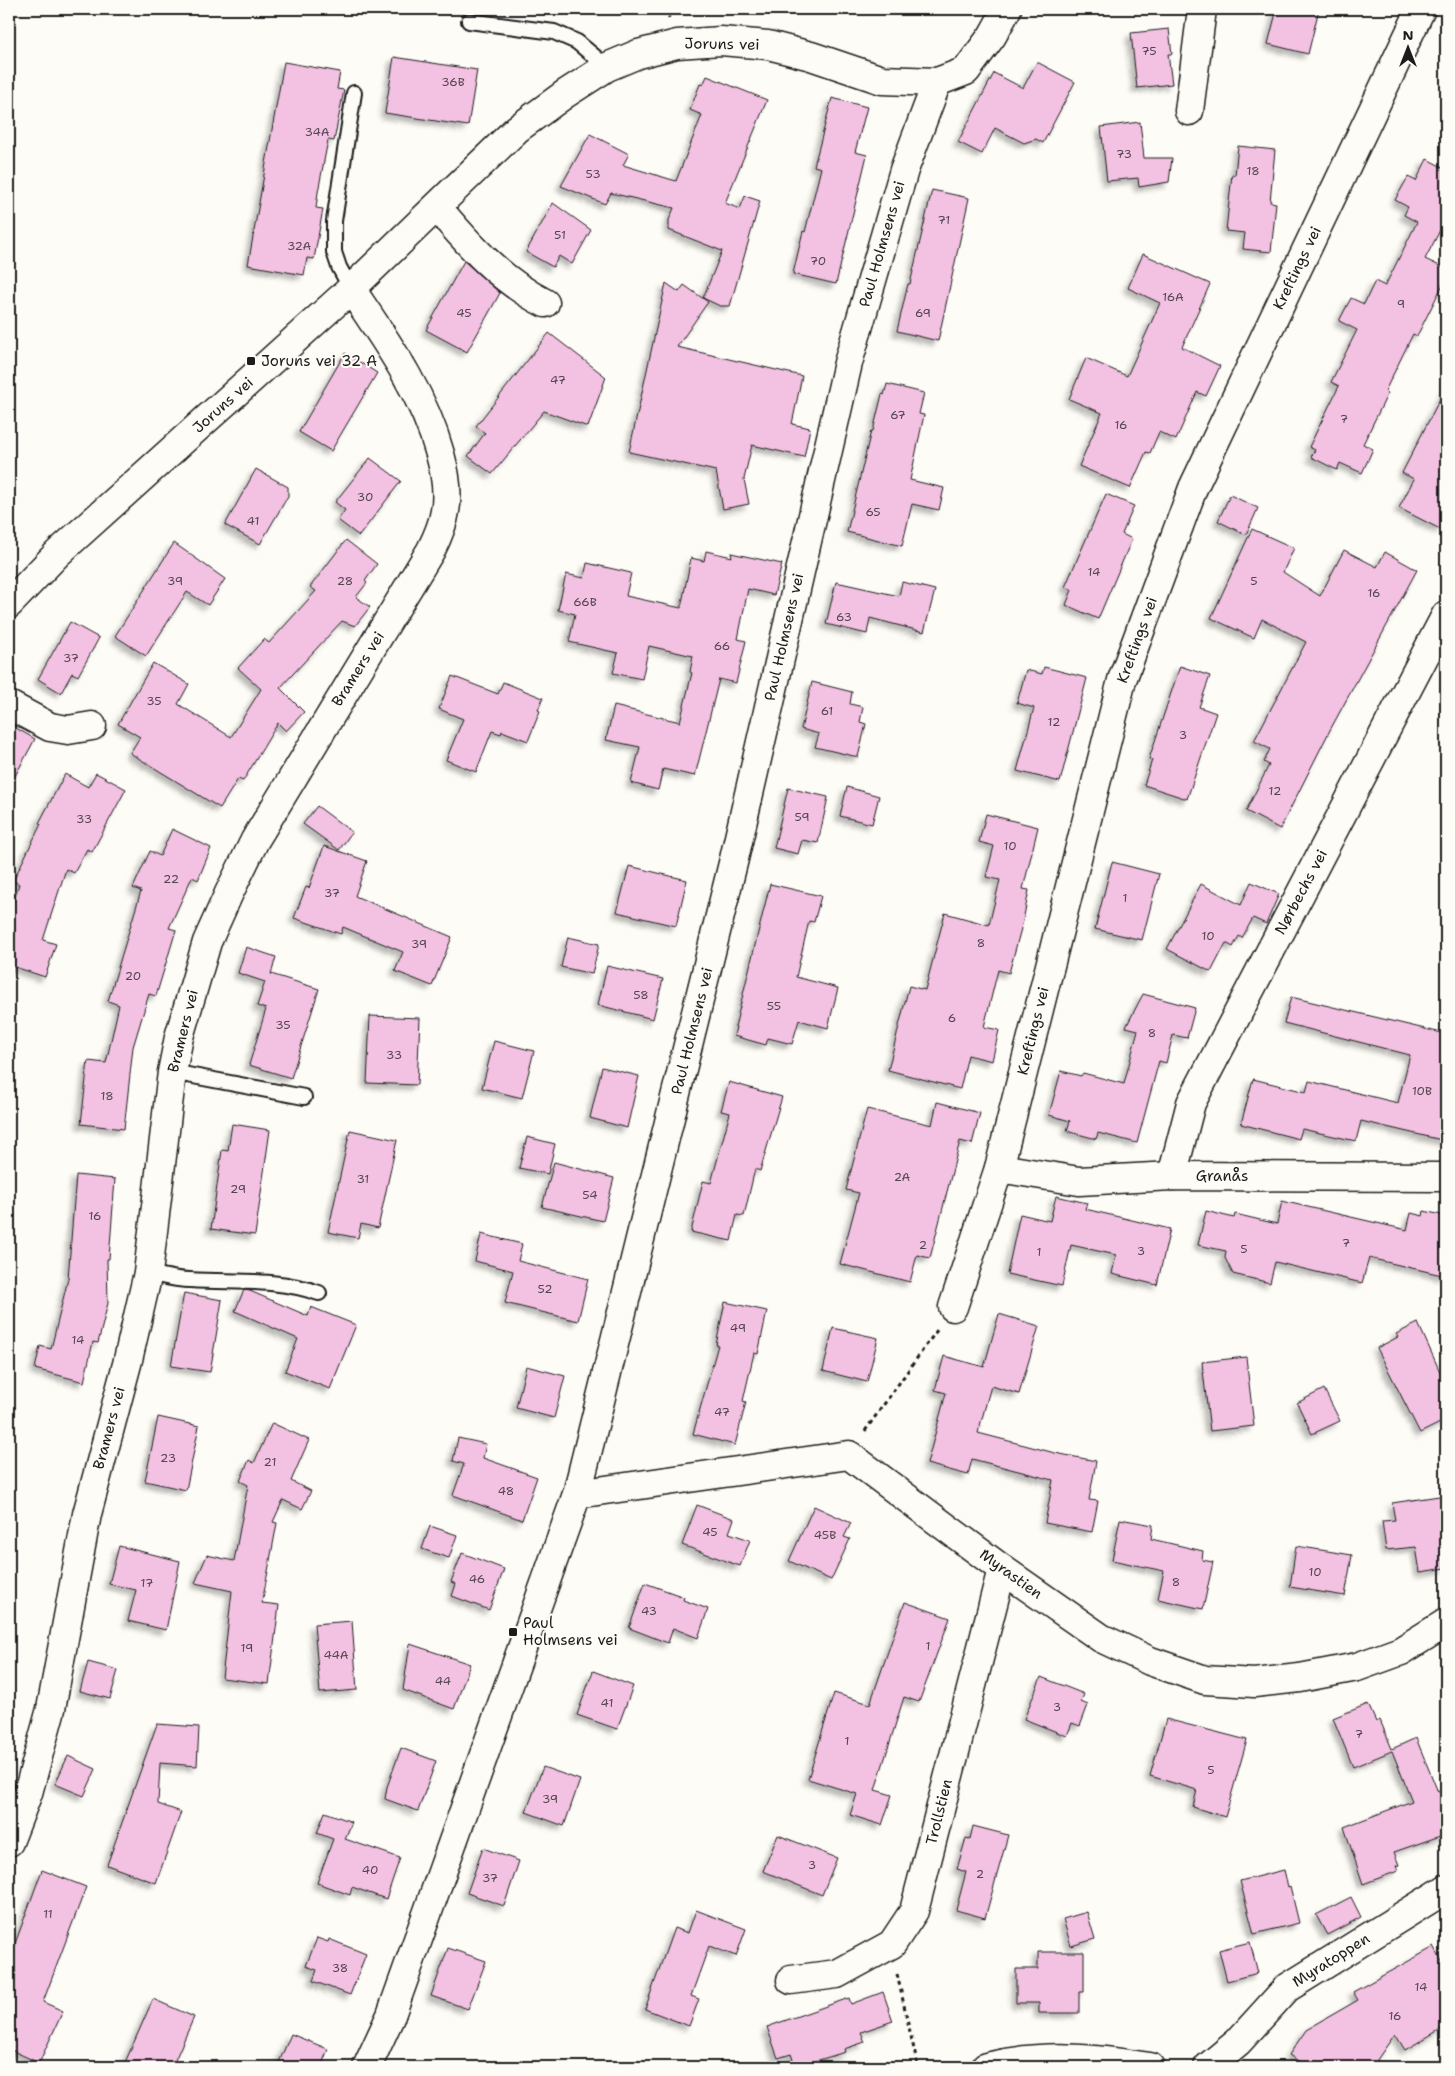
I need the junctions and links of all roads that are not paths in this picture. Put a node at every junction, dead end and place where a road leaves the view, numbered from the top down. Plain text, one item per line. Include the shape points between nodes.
1 (1007, 9) edge
2 (1202, 9) edge
3 (1421, 9) edge
4 (469, 21) dead end
5 (607, 67) junction
6 (937, 82) junction
7 (354, 93) dead end
8 (1189, 111) dead end
9 (437, 207) junction
10 (351, 289) junction
11 (545, 303) dead end
12 (9, 604) edge
13 (1446, 615) edge
14 (9, 705) edge
15 (92, 726) dead end
16 (172, 1072) junction
17 (304, 1097) dead end
18 (999, 1168) junction
19 (1172, 1176) junction
20 (1446, 1177) edge
21 (148, 1273) junction
22 (319, 1293) dead end
23 (953, 1307) road end
24 (578, 1494) junction
25 (1002, 1569) junction
26 (1446, 1623) edge
27 (9, 1842) edge
28 (1446, 1889) edge
29 (791, 1980) dead end
30 (367, 2067) edge
31 (986, 2067) edge
32 (1150, 2067) edge
33 (1208, 2067) edge

1 - 6 street via 966,71
2 - 8 street
3 - 18 street, Kreftings vei via 1193,488 1122,680
4 - 5 lane via 554,32 577,42
5 - 6 street, Joruns vei via 638,54 677,44 721,41 768,45 882,80
5 - 9 street, Joruns vei via 518,129
6 - 24 street, Paul Holmsens vei via 904,170 848,363 734,859
7 - 10 lane via 334,222 334,252
9 - 10 street, Joruns vei
9 - 11 street via 465,241 504,277
10 - 12 street, Joruns vei via 58,553
10 - 16 street, Bramers vei via 400,362 423,406 444,469 446,509 431,550 289,782 229,893 207,942
13 - 19 street, Nørbechs vei via 1191,1103
14 - 15 street via 50,727 68,730
16 - 17 lane
16 - 21 street, Bramers vei
18 - 19 street, Granås via 1080,1181
18 - 23 street, Kreftings vei
19 - 20 street, Granås
21 - 22 lane via 190,1280 278,1282
21 - 27 street, Bramers vei via 87,1514 47,1726 28,1793
24 - 25 street, Myrastien via 849,1454
24 - 30 street, Paul Holmsens vei via 391,2015
25 - 26 street, Myrastien via 1101,1638 1150,1661 1205,1680 1254,1683 1357,1667 1401,1650
25 - 29 street, Trollstien via 914,1911 892,1944 837,1974
28 - 33 street, Myratoppen via 1287,1988 1238,2042
31 - 32 street via 1054,2057

